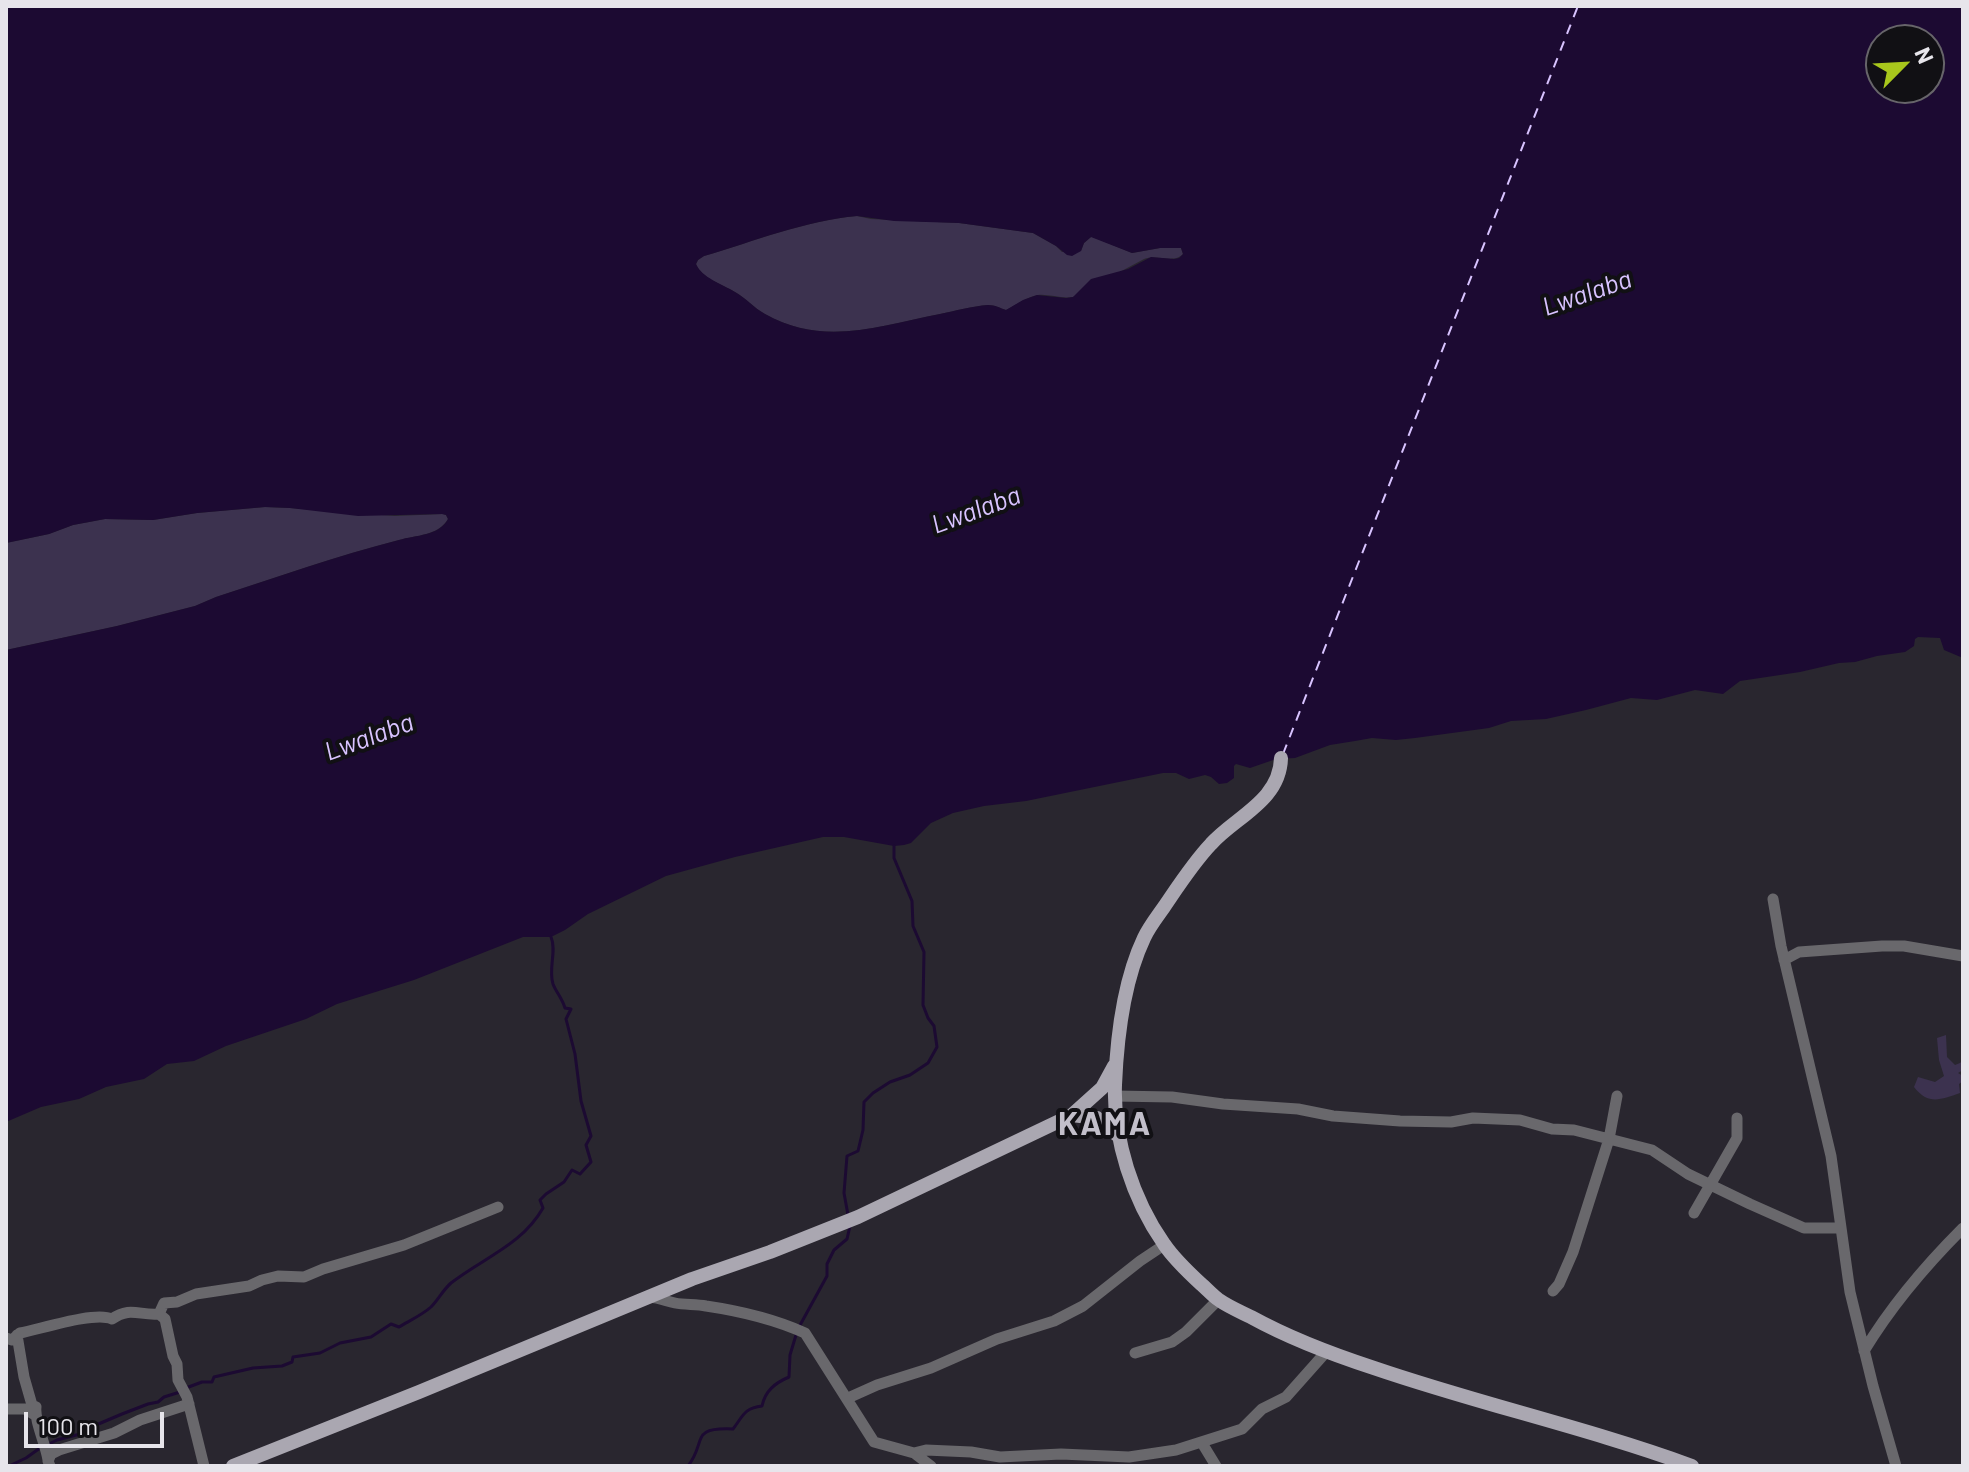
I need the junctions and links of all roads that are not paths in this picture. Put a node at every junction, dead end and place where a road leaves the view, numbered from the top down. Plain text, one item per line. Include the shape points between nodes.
1 (1281, 758) dead end
2 (1773, 899) dead end
3 (1963, 956) edge
4 (1784, 960) junction
5 (1116, 1063) junction
6 (1114, 1096) junction
7 (1617, 1096) dead end
8 (1072, 1115) junction
9 (1737, 1118) dead end
10 (1117, 1135) junction
11 (1609, 1139) junction
12 (1710, 1184) junction
13 (498, 1207) dead end
14 (1694, 1213) dead end
15 (1841, 1228) junction
16 (1963, 1228) edge
17 (1164, 1245) junction
18 (1553, 1291) dead end
19 (650, 1297) junction
20 (1218, 1300) junction
21 (159, 1314) junction
22 (12, 1337) edge
23 (1864, 1351) junction
24 (1326, 1352) junction
25 (1135, 1353) dead end
26 (848, 1398) junction
27 (189, 1404) junction
28 (6, 1409) edge
29 (35, 1415) junction
30 (1202, 1443) junction
31 (914, 1453) junction
32 (49, 1463) edge
33 (204, 1466) edge
34 (233, 1466) edge
35 (931, 1466) edge
36 (1216, 1466) edge
37 (1692, 1466) edge
38 (1896, 1466) edge

1 - 5 main road via 1278,776 1257,808 1226,829 1190,868 1145,936 1124,1005
2 - 4 street
3 - 4 street via 1882,946 1799,952
4 - 15 street via 1831,1156
5 - 6 main road
5 - 8 main road via 1102,1088
6 - 10 main road
6 - 11 street via 1172,1097 1400,1121 1517,1119
7 - 11 street
8 - 10 main road via 1097,1118
8 - 19 main road via 851,1220
9 - 12 street via 1737,1138
10 - 17 main road via 1140,1205
11 - 12 street via 1655,1151
11 - 18 street via 1573,1252
12 - 14 street
12 - 15 street via 1804,1228
13 - 21 street via 302,1278 278,1276 165,1302
15 - 23 street
16 - 23 street via 1910,1286
17 - 20 main road
17 - 26 street via 1083,1306 1054,1321
19 - 26 street via 748,1314 805,1333
19 - 34 main road
20 - 24 main road
20 - 25 street via 1172,1342
21 - 22 street via 123,1311 112,1319 86,1318
21 - 27 street via 165,1319 178,1380
22 - 29 street
23 - 38 street
24 - 30 street via 1286,1397 1262,1409 1242,1429
24 - 37 main road
26 - 31 street via 874,1442
27 - 32 street via 59,1450
27 - 33 street
28 - 29 street
29 - 32 street
30 - 31 street via 1129,1457
30 - 36 street
31 - 35 street

